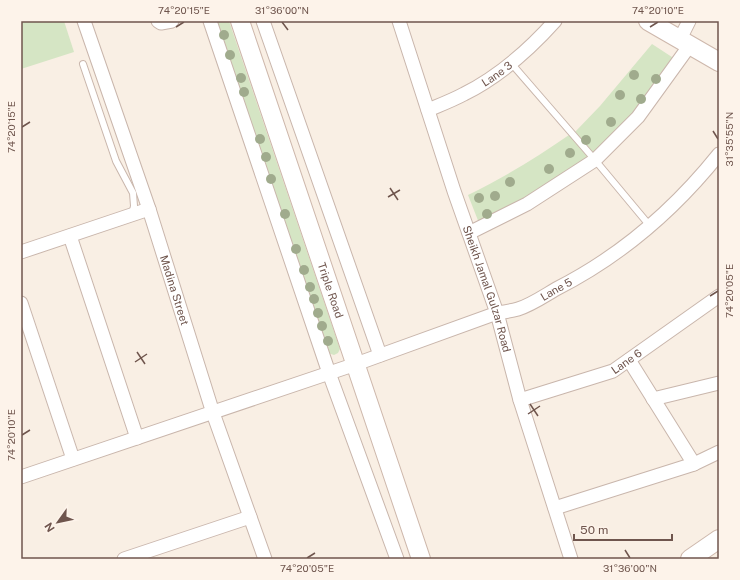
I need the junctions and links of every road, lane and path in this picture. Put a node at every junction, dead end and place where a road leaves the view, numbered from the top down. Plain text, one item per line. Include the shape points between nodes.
1 (84, 21) edge
2 (158, 21) edge
3 (172, 21) edge
4 (210, 21) edge
5 (240, 21) edge
6 (263, 21) edge
7 (399, 21) edge
8 (555, 21) edge
9 (648, 21) edge
10 (689, 21) edge
11 (685, 42) junction
12 (719, 62) edge
13 (511, 63) junction
14 (83, 64) dead end
15 (428, 110) junction
16 (719, 154) edge
17 (595, 160) junction
18 (149, 209) junction
19 (132, 215) junction
20 (650, 226) junction
21 (469, 233) junction
22 (70, 236) junction
23 (21, 252) edge
24 (719, 296) edge
25 (21, 303) edge
26 (497, 313) junction
27 (380, 355) junction
28 (629, 360) junction
29 (356, 364) junction
30 (329, 373) junction
31 (719, 384) edge
32 (654, 399) junction
33 (520, 400) junction
34 (213, 413) junction
35 (137, 438) junction
36 (719, 452) edge
37 (73, 459) junction
38 (694, 464) junction
39 (21, 477) edge
40 (554, 508) junction
41 (250, 517) junction
42 (719, 539) edge
43 (124, 559) edge
44 (264, 559) edge
45 (397, 559) edge
46 (421, 559) edge
47 (571, 559) edge
48 (690, 559) edge

1 - 18 street, Madina Street
2 - 3 street
4 - 30 street
5 - 29 main road, Triple Road
6 - 27 street
7 - 15 street, Sheikh Jamal Gulzar Road
8 - 13 street, Lane 3 via 532,47
9 - 11 main road
10 - 11 street
11 - 12 main road
11 - 17 street via 638,117
13 - 15 street, Lane 3 via 465,94
13 - 17 lane
14 - 19 lane via 116,161 133,193
15 - 21 street, Sheikh Jamal Gulzar Road
16 - 20 street, Lane 5
17 - 20 lane
17 - 21 street via 527,204
18 - 19 street
18 - 34 street, Madina Street
19 - 22 street
20 - 26 street, Lane 5 via 609,258 572,281 518,309
21 - 26 street, Sheikh Jamal Gulzar Road
22 - 23 street
22 - 35 street
24 - 28 street, Lane 6
25 - 37 street
26 - 27 street, Lane 5
26 - 33 street, Sheikh Jamal Gulzar Road
27 - 29 street, Lane 5
28 - 32 street
28 - 33 street, Lane 6 via 614,371
29 - 30 street, Lane 5
29 - 46 main road, Triple Road
30 - 34 street, Lane 5
30 - 45 street
31 - 32 street
32 - 38 street
33 - 40 street, Sheikh Jamal Gulzar Road
34 - 35 street, Lane 5
34 - 41 street, Madina Street
35 - 37 street, Lane 5
36 - 38 street
37 - 39 street, Lane 5
38 - 40 street
40 - 47 street, Sheikh Jamal Gulzar Road
41 - 43 street
41 - 44 street, Madina Street
42 - 48 main road

